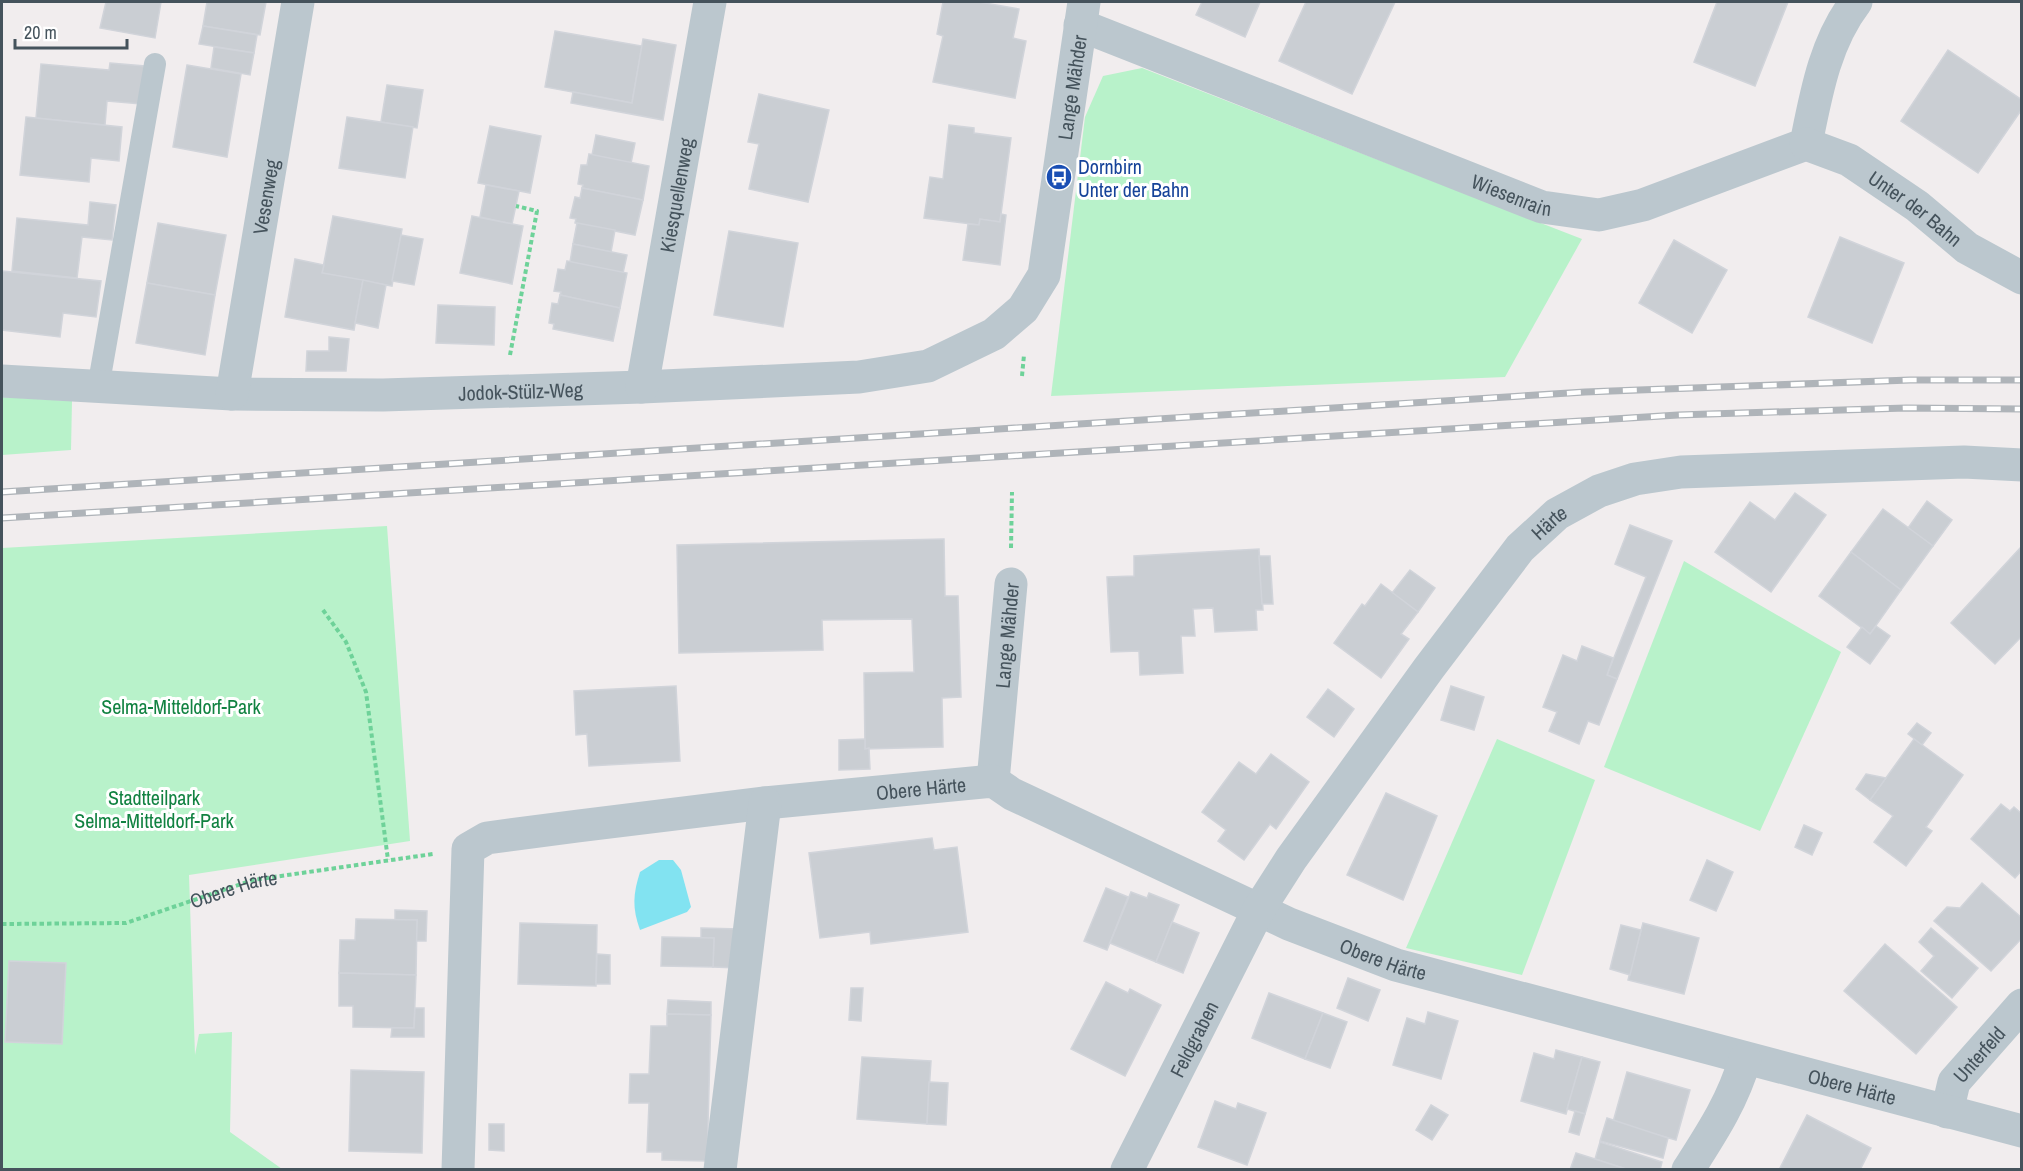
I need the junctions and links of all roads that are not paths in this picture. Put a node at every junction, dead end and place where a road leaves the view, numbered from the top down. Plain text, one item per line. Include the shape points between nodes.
1 (297, 2) edge
2 (710, 2) edge
3 (1856, 2) edge
4 (1082, 13) edge
5 (155, 64) dead end
6 (1806, 144) junction
7 (2022, 278) edge
8 (1023, 309) joint
9 (2, 381) edge
10 (642, 387) junction
11 (98, 388) junction
12 (232, 394) junction
13 (2022, 465) edge
14 (1011, 584) road end
15 (993, 781) junction
16 (765, 803) junction
17 (1259, 909) junction
18 (2022, 1005) edge
19 (1745, 1059) junction
20 (1947, 1112) junction
21 (2022, 1131) edge
22 (458, 1170) edge
23 (720, 1170) edge
24 (1127, 1170) edge
25 (1688, 1170) edge

1 - 12 street, Vesenweg
2 - 10 street, Kiesquellenweg
3 - 6 street via 1845,16 1819,77
4 - 6 street, Wiesenrain via 1542,207 1599,214 1643,205
4 - 8 street, Lange Mähder via 1044,275
5 - 11 lane
6 - 7 street, Unter der Bahn via 1849,160 1917,206 1967,248
8 - 10 street, Jodok-Stülz-Weg via 994,334 928,366 859,376
9 - 11 street, Jodok-Stülz-Weg
10 - 12 street, Jodok-Stülz-Weg
11 - 12 street, Jodok-Stülz-Weg
13 - 17 street, Härte via 1964,462 1681,472 1635,479 1599,491 1557,514 1520,548 1429,668
14 - 15 street, Lange Mähder
15 - 16 street, Obere Härte
15 - 17 street, Obere Härte via 1012,794
16 - 22 street, Obere Härte via 487,838 468,849
16 - 23 street
17 - 19 street, Obere Härte via 1396,965
17 - 24 street, Feldgraben
18 - 20 street, Unterfeld via 1954,1082
19 - 20 street, Obere Härte
19 - 25 street via 1726,1110
20 - 21 street, Obere Härte

